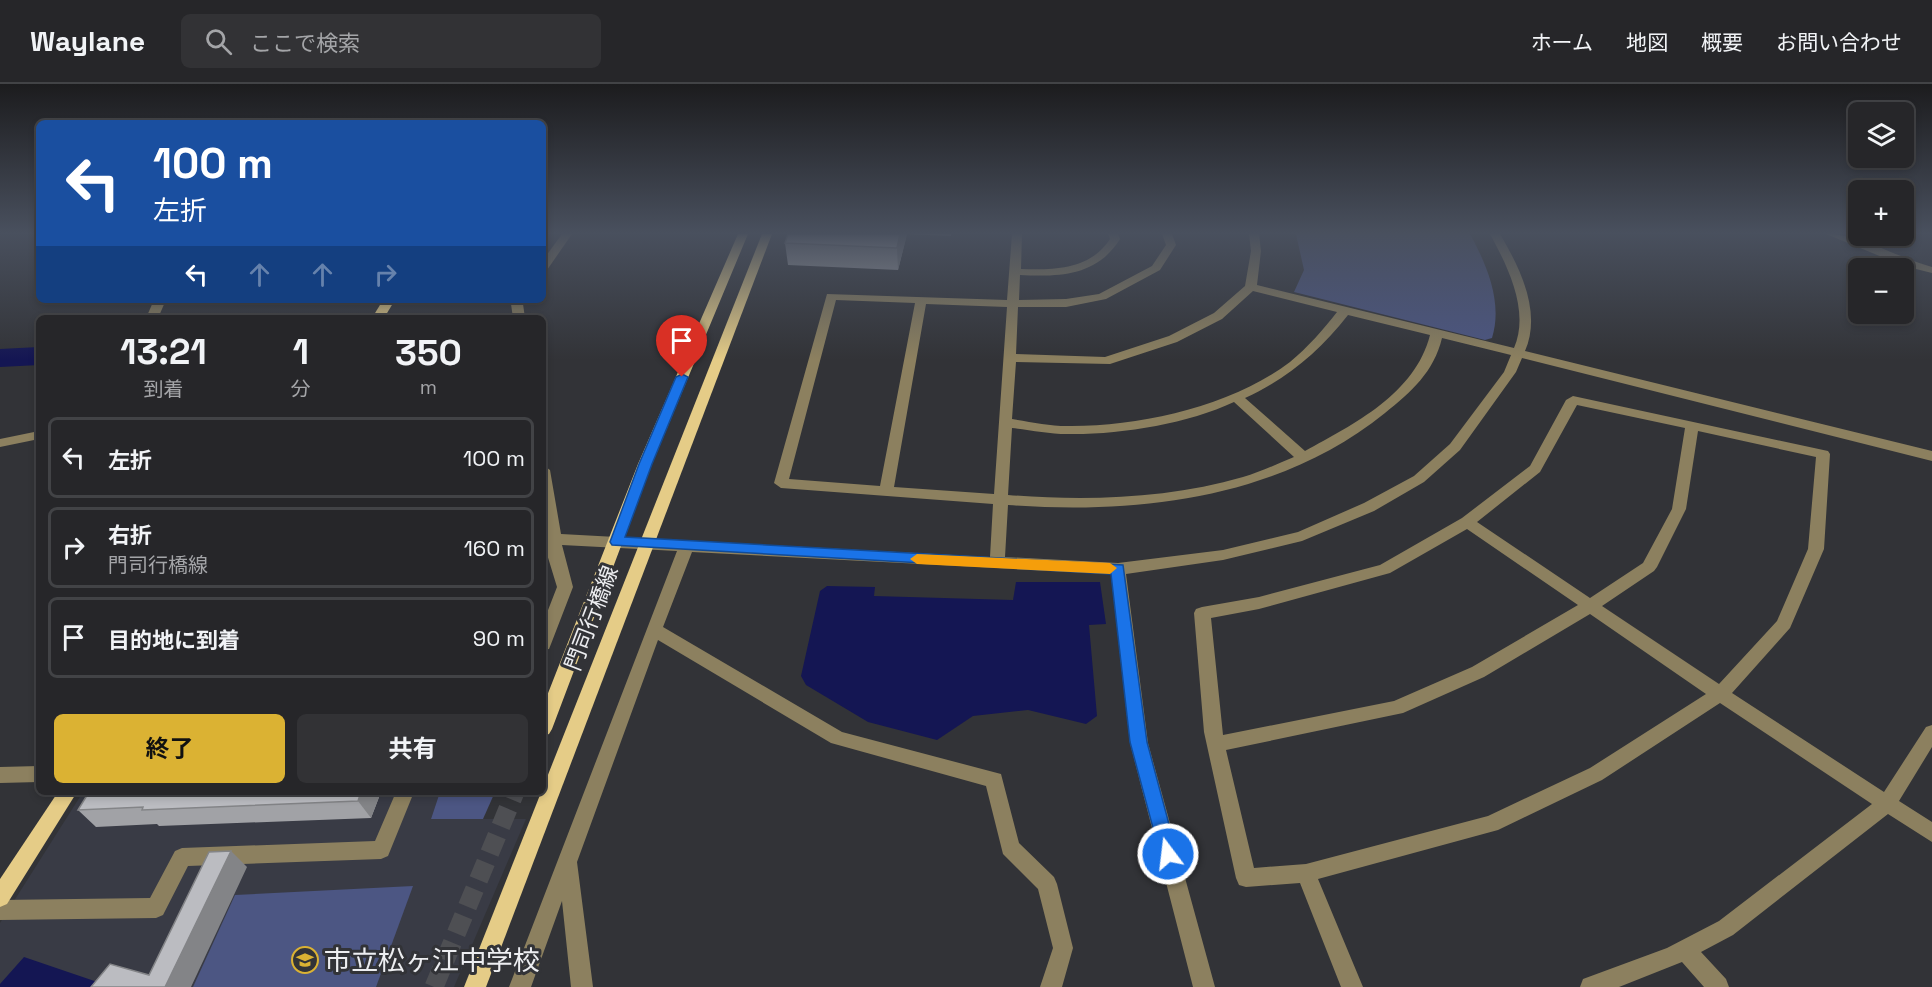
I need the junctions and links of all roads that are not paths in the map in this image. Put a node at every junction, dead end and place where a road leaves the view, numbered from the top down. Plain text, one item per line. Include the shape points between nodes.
1 (725, 276) edge
2 (750, 276) edge
3 (1016, 276) edge
4 (1140, 276) edge
5 (1253, 276) edge
6 (1516, 276) edge
7 (1251, 287) junction
8 (921, 300) junction
9 (1013, 304) junction
10 (1345, 310) junction
11 (1437, 333) junction
12 (1518, 354) junction
13 (1010, 358) junction
14 (1236, 397) junction
15 (1006, 423) junction
16 (1692, 426) junction
17 (36, 436) edge
18 (0, 443) edge
19 (1932, 456) edge
20 (1304, 458) junction
21 (886, 492) junction
22 (1000, 500) junction
23 (1467, 522) junction
24 (547, 523) edge
25 (554, 539) junction
26 (617, 542) junction
27 (646, 543) junction
28 (687, 546) junction
29 (997, 563) junction
30 (1118, 569) junction
31 (1590, 606) junction
32 (654, 629) junction
33 (546, 636) edge
34 (1720, 694) junction
35 (546, 721) edge
36 (1932, 732) edge
37 (1216, 744) junction
38 (36, 774) edge
39 (0, 775) edge
40 (66, 795) edge
41 (404, 795) edge
42 (1887, 804) junction
43 (1932, 833) edge
44 (567, 861) junction
45 (1306, 873) junction
46 (0, 897) edge
47 (0, 910) edge
48 (1684, 950) junction
49 (475, 987) edge
50 (520, 987) edge
51 (582, 987) edge
52 (1051, 987) edge
53 (1204, 987) edge
54 (1352, 987) edge
55 (1591, 987) edge
56 (1718, 987) edge

1 - 26 main road, 門司行橋線 via 645,464
2 - 27 main road, 門司行橋線
3 - 9 street
4 - 9 street via 1102,297 1066,303
5 - 7 street
6 - 12 street via 1526,335
7 - 10 street
7 - 13 street via 1218,316 1173,339 1106,361
8 - 9 street
8 - 21 street
8 - 21 street via 831,296 781,483
9 - 13 street
10 - 11 street
10 - 14 street via 1335,326 1300,360 1260,388
11 - 12 street
11 - 20 street via 1411,386 1362,425
12 - 19 street
12 - 30 street via 1510,372 1455,447 1419,479 1369,507 1290,539 1223,555
13 - 15 street
14 - 15 street via 1143,423 1072,430
14 - 20 street
15 - 22 street
16 - 23 street via 1574,400 1535,469
16 - 31 street via 1679,509 1649,567
16 - 34 street via 1823,454 1816,549 1784,624
17 - 18 street
20 - 22 street via 1246,481 1176,497 1057,504
21 - 22 street
22 - 29 street
23 - 31 street
23 - 37 street via 1385,569 1259,603 1202,613
24 - 25 street
25 - 26 street
25 - 33 street via 565,587
26 - 27 street
26 - 35 main road, 門司行橋線
27 - 28 street
27 - 49 main road, 門司行橋線
28 - 29 street
28 - 32 street
29 - 30 street
30 - 53 street via 1139,742
31 - 34 street
31 - 37 street via 1478,672 1397,708
32 - 44 street
32 - 52 street via 837,738 994,780 1010,848 1047,884 1063,948
34 - 42 street
34 - 45 street via 1596,774 1491,824
36 - 42 street
37 - 45 street via 1246,878
38 - 39 street
40 - 46 main road
41 - 47 street via 381,849 182,857 156,908
42 - 43 street
42 - 48 street via 1726,928
44 - 50 street
44 - 51 street
45 - 54 street
48 - 55 street
48 - 56 street

